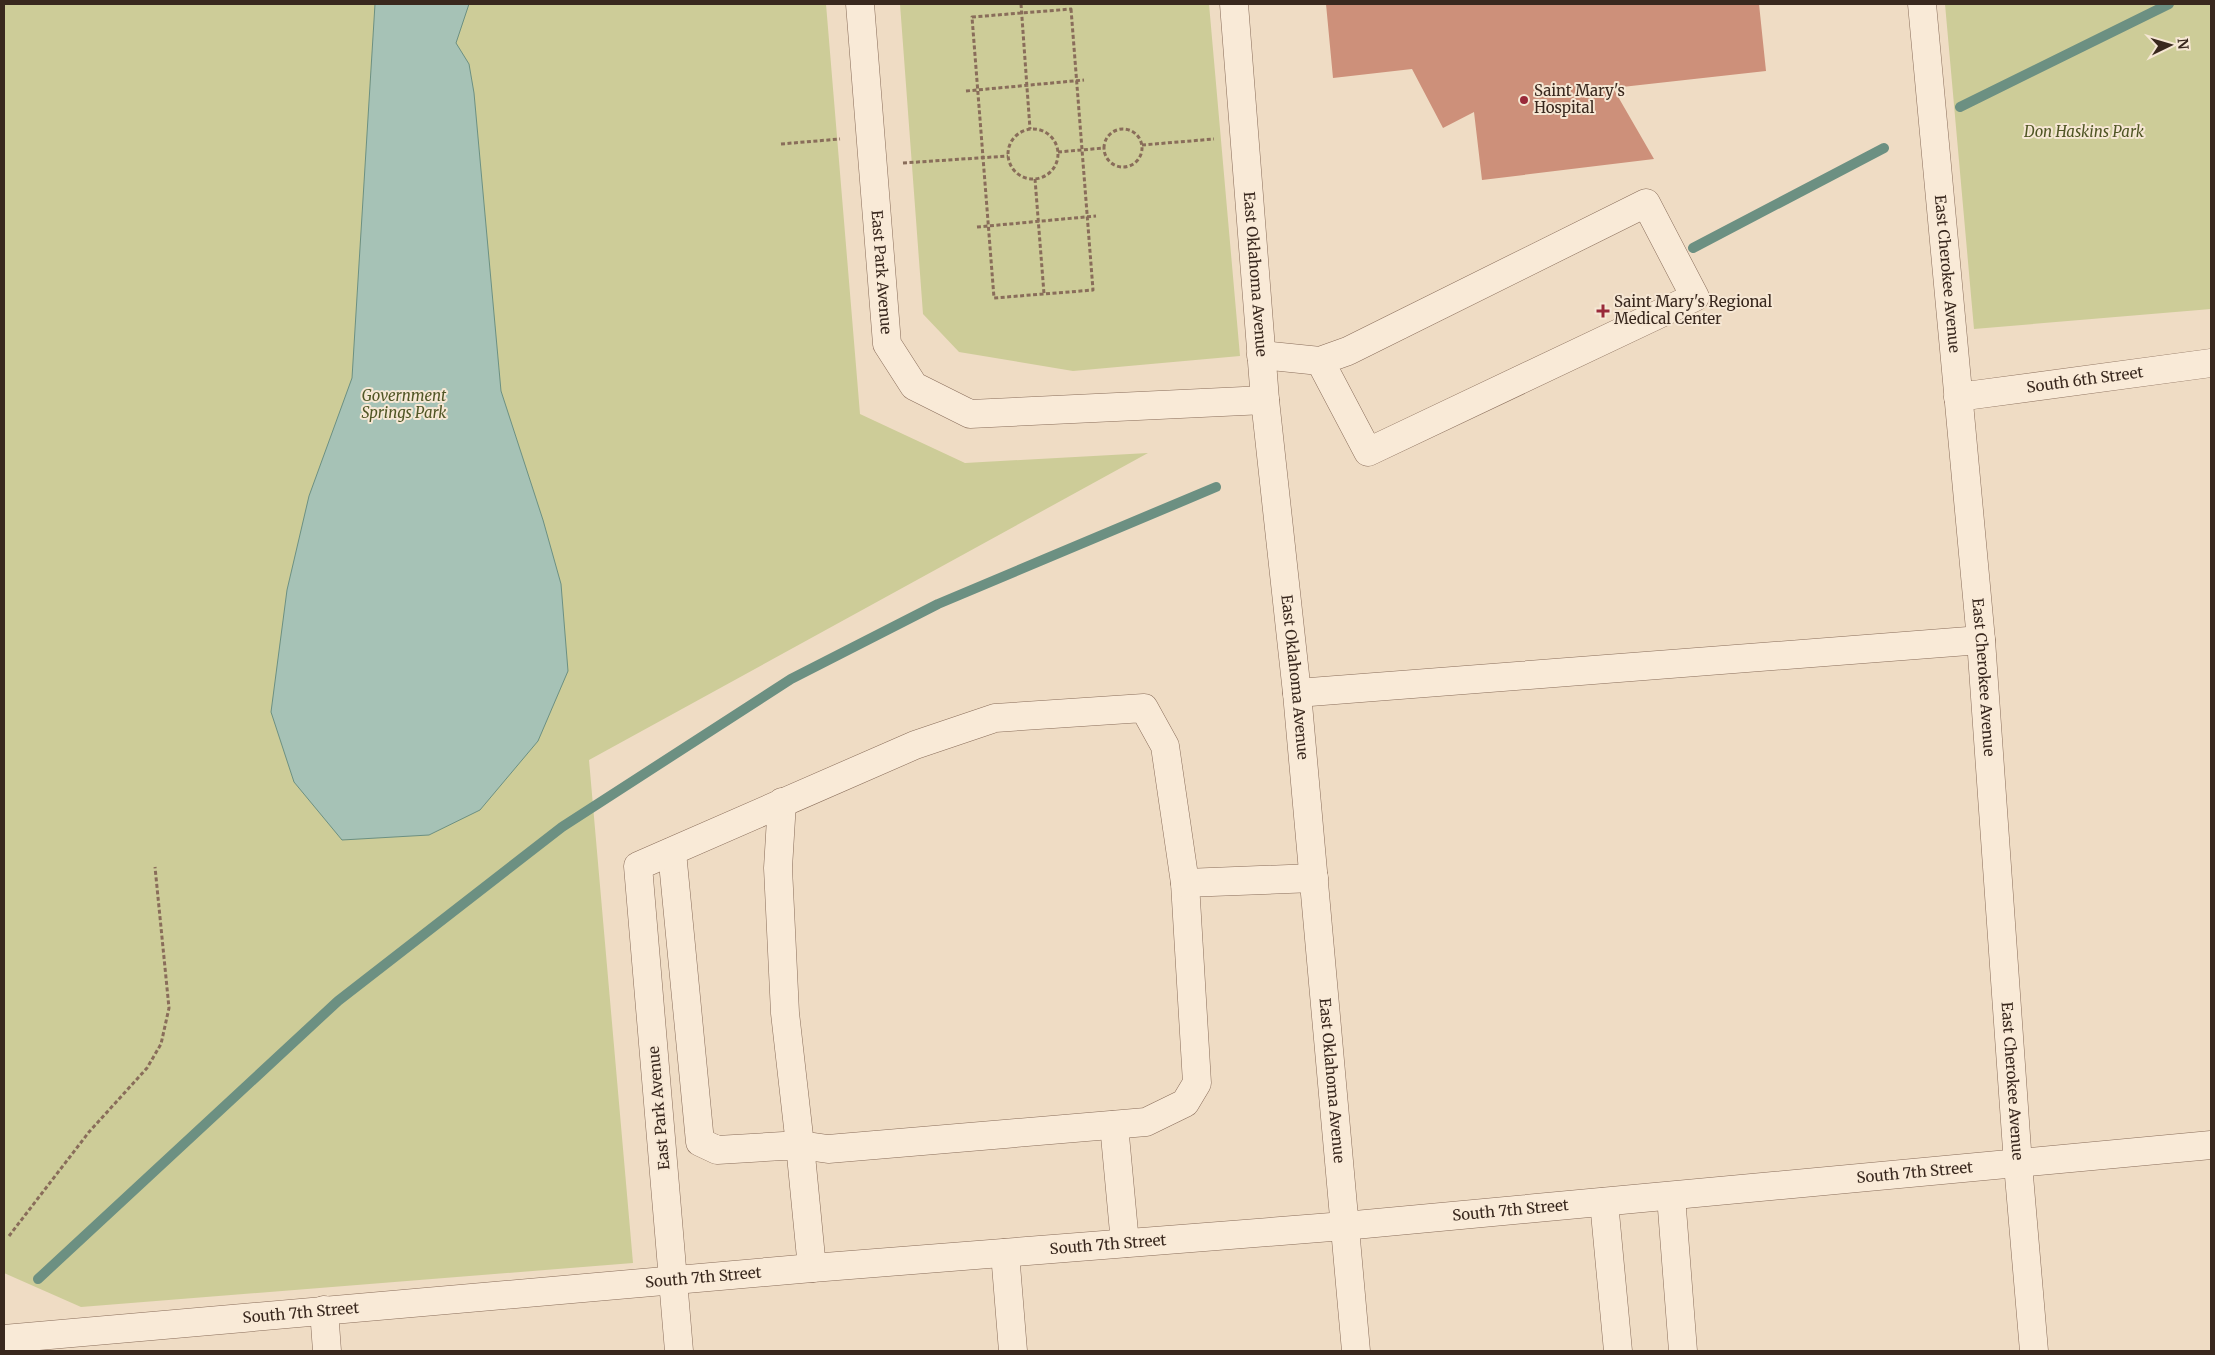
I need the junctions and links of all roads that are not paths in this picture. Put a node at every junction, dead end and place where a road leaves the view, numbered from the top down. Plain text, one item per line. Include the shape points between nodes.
1 (860, 4) edge
2 (1234, 4) edge
3 (1922, 4) edge
4 (1262, 356) junction
5 (1320, 361) junction
6 (2211, 363) edge
7 (1958, 397) junction
8 (1265, 400) junction
9 (1980, 640) junction
10 (1297, 693) junction
11 (782, 802) junction
12 (672, 852) junction
13 (1314, 878) junction
14 (1185, 883) junction
15 (1114, 1125) junction
16 (800, 1145) junction
17 (2211, 1145) edge
18 (2018, 1164) junction
19 (1671, 1196) junction
20 (1604, 1202) junction
21 (1344, 1226) junction
22 (1125, 1243) junction
23 (1005, 1253) junction
24 (812, 1268) junction
25 (674, 1280) junction
26 (324, 1310) junction
27 (4, 1339) edge
28 (327, 1351) edge
29 (679, 1351) edge
30 (1013, 1351) edge
31 (1356, 1351) edge
32 (1618, 1351) edge
33 (1683, 1351) edge
34 (2034, 1351) edge

1 - 8 street, East Park Avenue via 887,344 914,386 970,414
2 - 4 street, East Oklahoma Avenue
3 - 7 street, East Cherokee Avenue
4 - 5 street
4 - 8 street, East Oklahoma Avenue
5 - 5 street via 1348,351 1646,203 1696,296 1368,452
6 - 7 street, South 6th Street
7 - 9 street, East Cherokee Avenue
8 - 10 street, East Oklahoma Avenue
9 - 10 street
9 - 18 street, East Cherokee Avenue
10 - 13 street, East Oklahoma Avenue
11 - 12 street
11 - 14 street via 915,745 995,718 1144,708 1165,746
11 - 16 street via 778,868 785,1013
12 - 16 street via 700,1142 716,1150
12 - 25 street, East Park Avenue via 638,866
13 - 14 street
13 - 21 street, East Oklahoma Avenue
14 - 15 street via 1197,1083 1185,1103 1146,1122
15 - 16 street via 828,1149
15 - 22 street
16 - 24 street
17 - 18 street, South 7th Street
18 - 19 street, South 7th Street
18 - 34 street, East Cherokee Avenue
19 - 20 street, South 7th Street
19 - 33 street
20 - 21 street, South 7th Street
20 - 32 street
21 - 22 street, South 7th Street
21 - 31 street, East Oklahoma Avenue
22 - 23 street, South 7th Street
23 - 24 street, South 7th Street
23 - 30 street
24 - 25 street, South 7th Street
25 - 26 street, South 7th Street
25 - 29 street, East Park Avenue
26 - 27 street, South 7th Street
26 - 28 street

